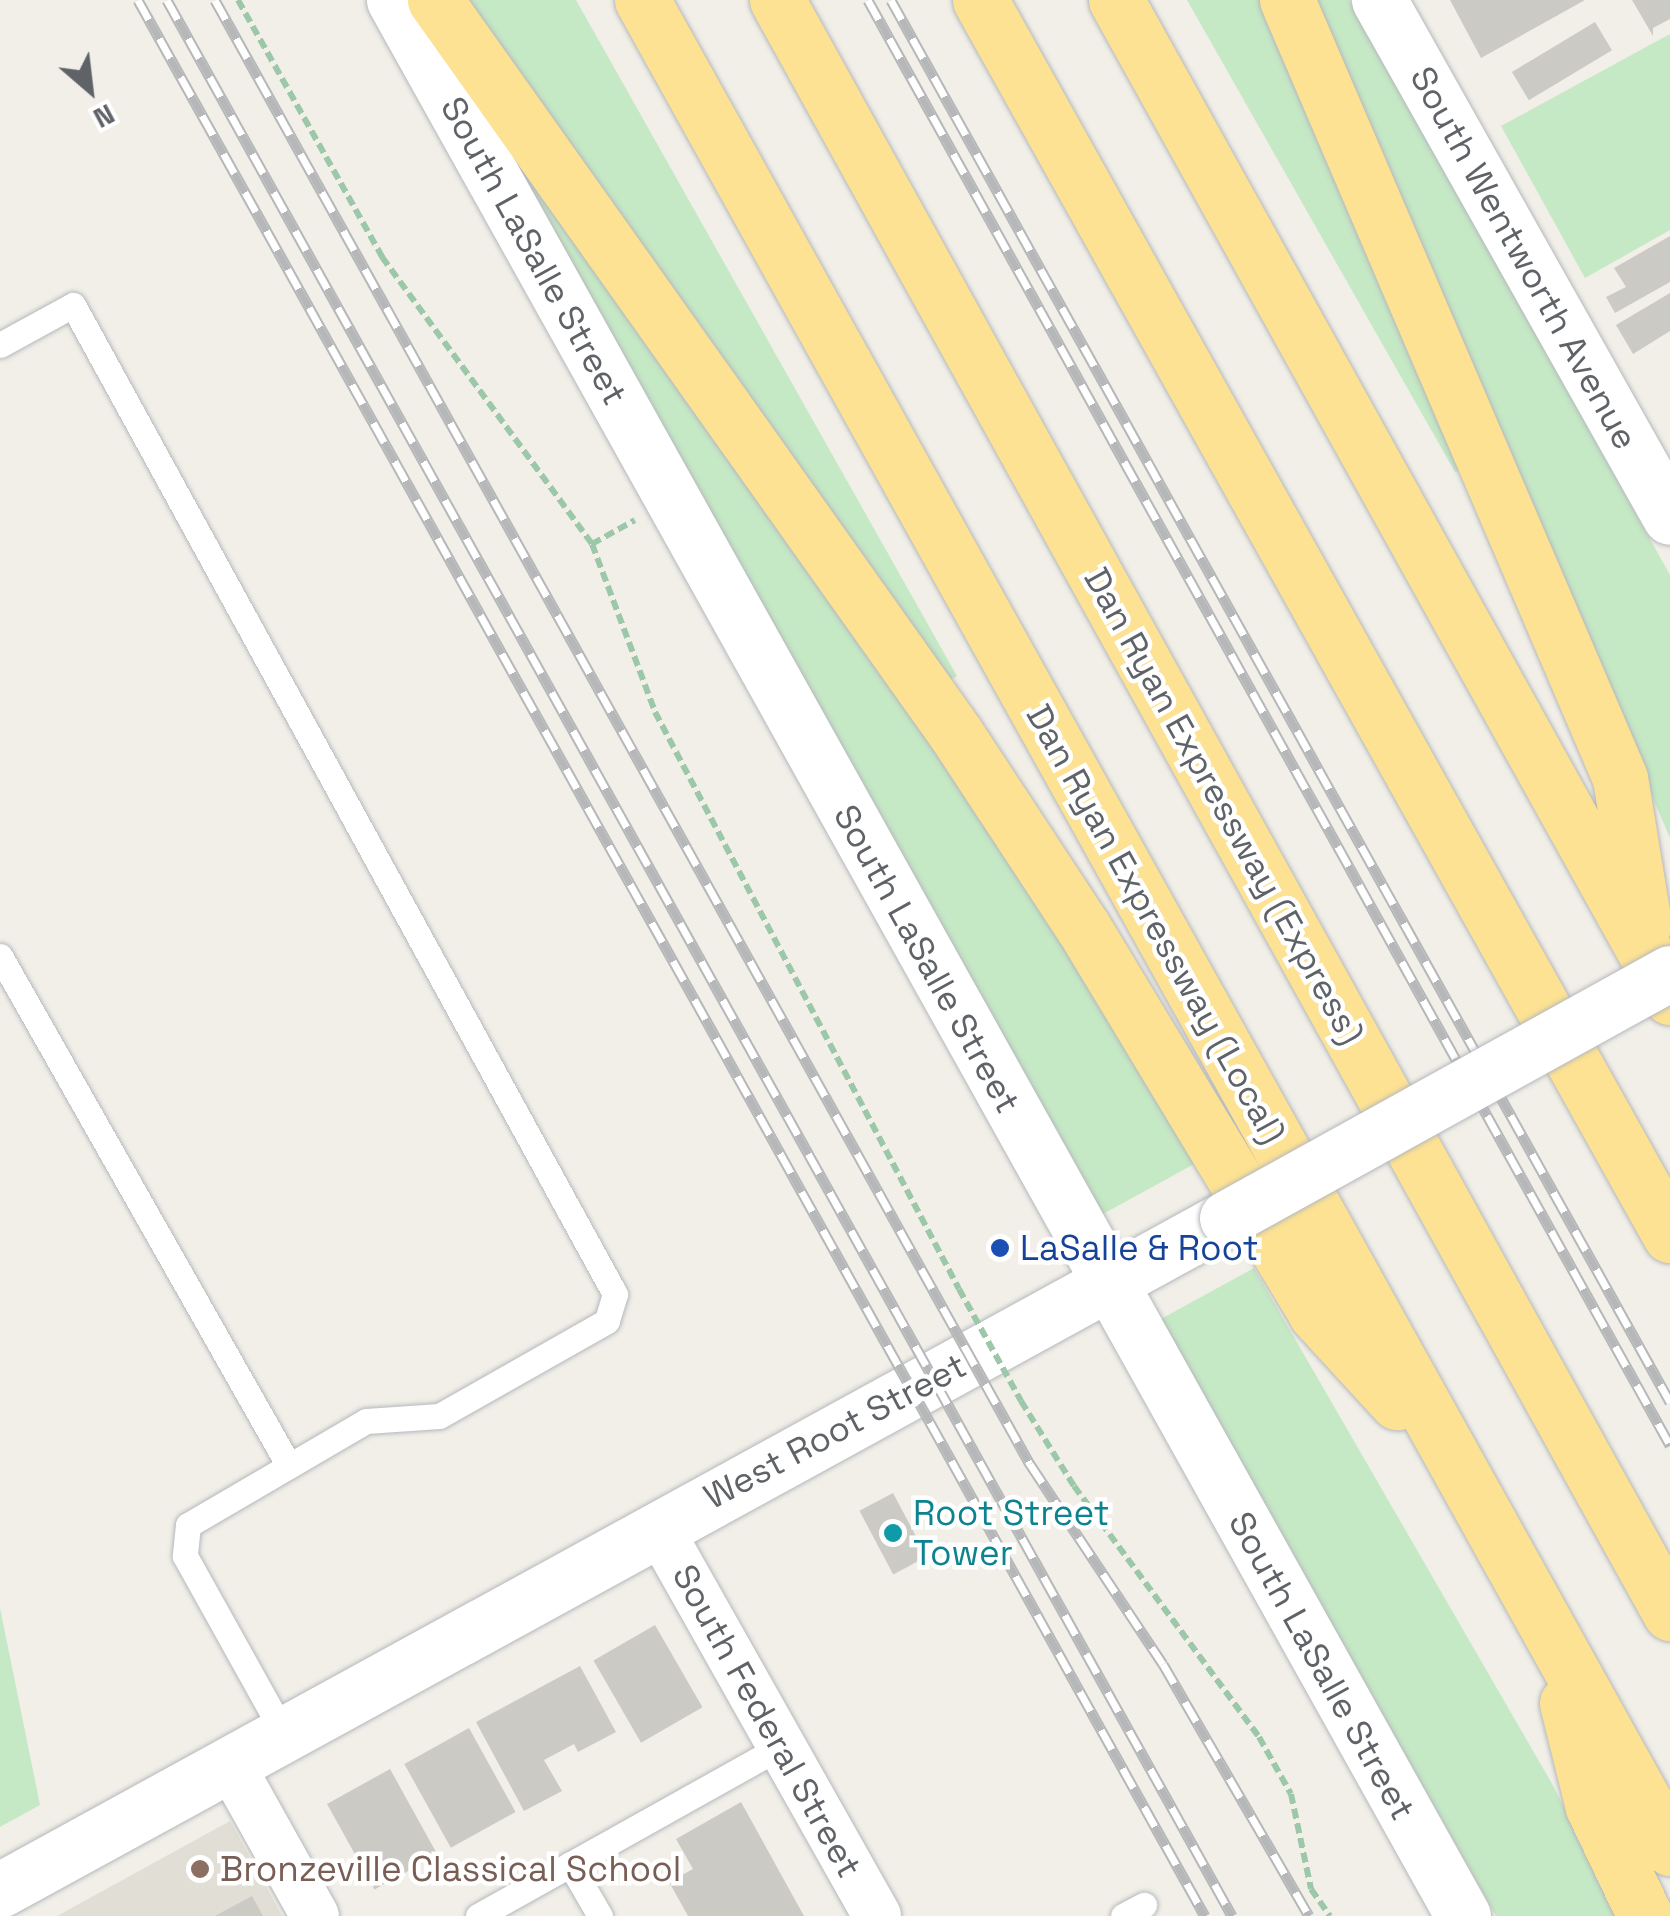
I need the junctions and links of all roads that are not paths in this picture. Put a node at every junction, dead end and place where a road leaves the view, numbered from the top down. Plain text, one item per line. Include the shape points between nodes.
1 (394, 0) edge
2 (435, 0) edge
3 (642, 0) edge
4 (777, 0) edge
5 (980, 0) edge
6 (1116, 0) edge
7 (1287, 0) edge
8 (1379, 0) edge
9 (0, 344) edge
10 (1670, 517) edge
11 (0, 956) edge
12 (1664, 977) edge
13 (1670, 1235) edge
14 (1108, 1283) junction
15 (289, 1466) junction
16 (1462, 1474) junction
17 (658, 1527) junction
18 (1670, 1613) edge
19 (1550, 1632) junction
20 (283, 1732) junction
21 (782, 1747) junction
22 (229, 1762) junction
23 (1670, 1848) edge
24 (570, 1864) junction
25 (0, 1890) edge
26 (314, 1916) edge
27 (478, 1916) edge
28 (600, 1916) edge
29 (876, 1916) edge
30 (1463, 1916) edge
31 (1646, 1916) edge

1 - 14 main road, South LaSalle Street
2 - 16 highway via 956,734 1083,927 1316,1314
3 - 16 highway, Dan Ryan Expressway (Local)
4 - 18 highway, Dan Ryan Expressway (Express)
5 - 13 highway
6 - 12 highway
7 - 12 highway via 1620,778
8 - 10 main road, South Wentworth Avenue
9 - 15 lane via 73,305 615,1294 607,1321 439,1416 366,1422
11 - 15 lane
12 - 14 main road, West Root Street, bridge
14 - 17 main road, West Root Street
14 - 30 main road, South LaSalle Street
15 - 20 lane via 188,1524 185,1556
16 - 19 highway, Dan Ryan Expressway (Local)
17 - 20 main road, West Root Street
17 - 21 street, South Federal Street
19 - 23 highway, Dan Ryan Expressway (Local)
19 - 31 highway via 1593,1807
20 - 22 main road, West Root Street
21 - 24 lane
21 - 29 street, South Federal Street
22 - 25 main road, West Root Street
22 - 26 street
24 - 27 lane
24 - 28 lane

